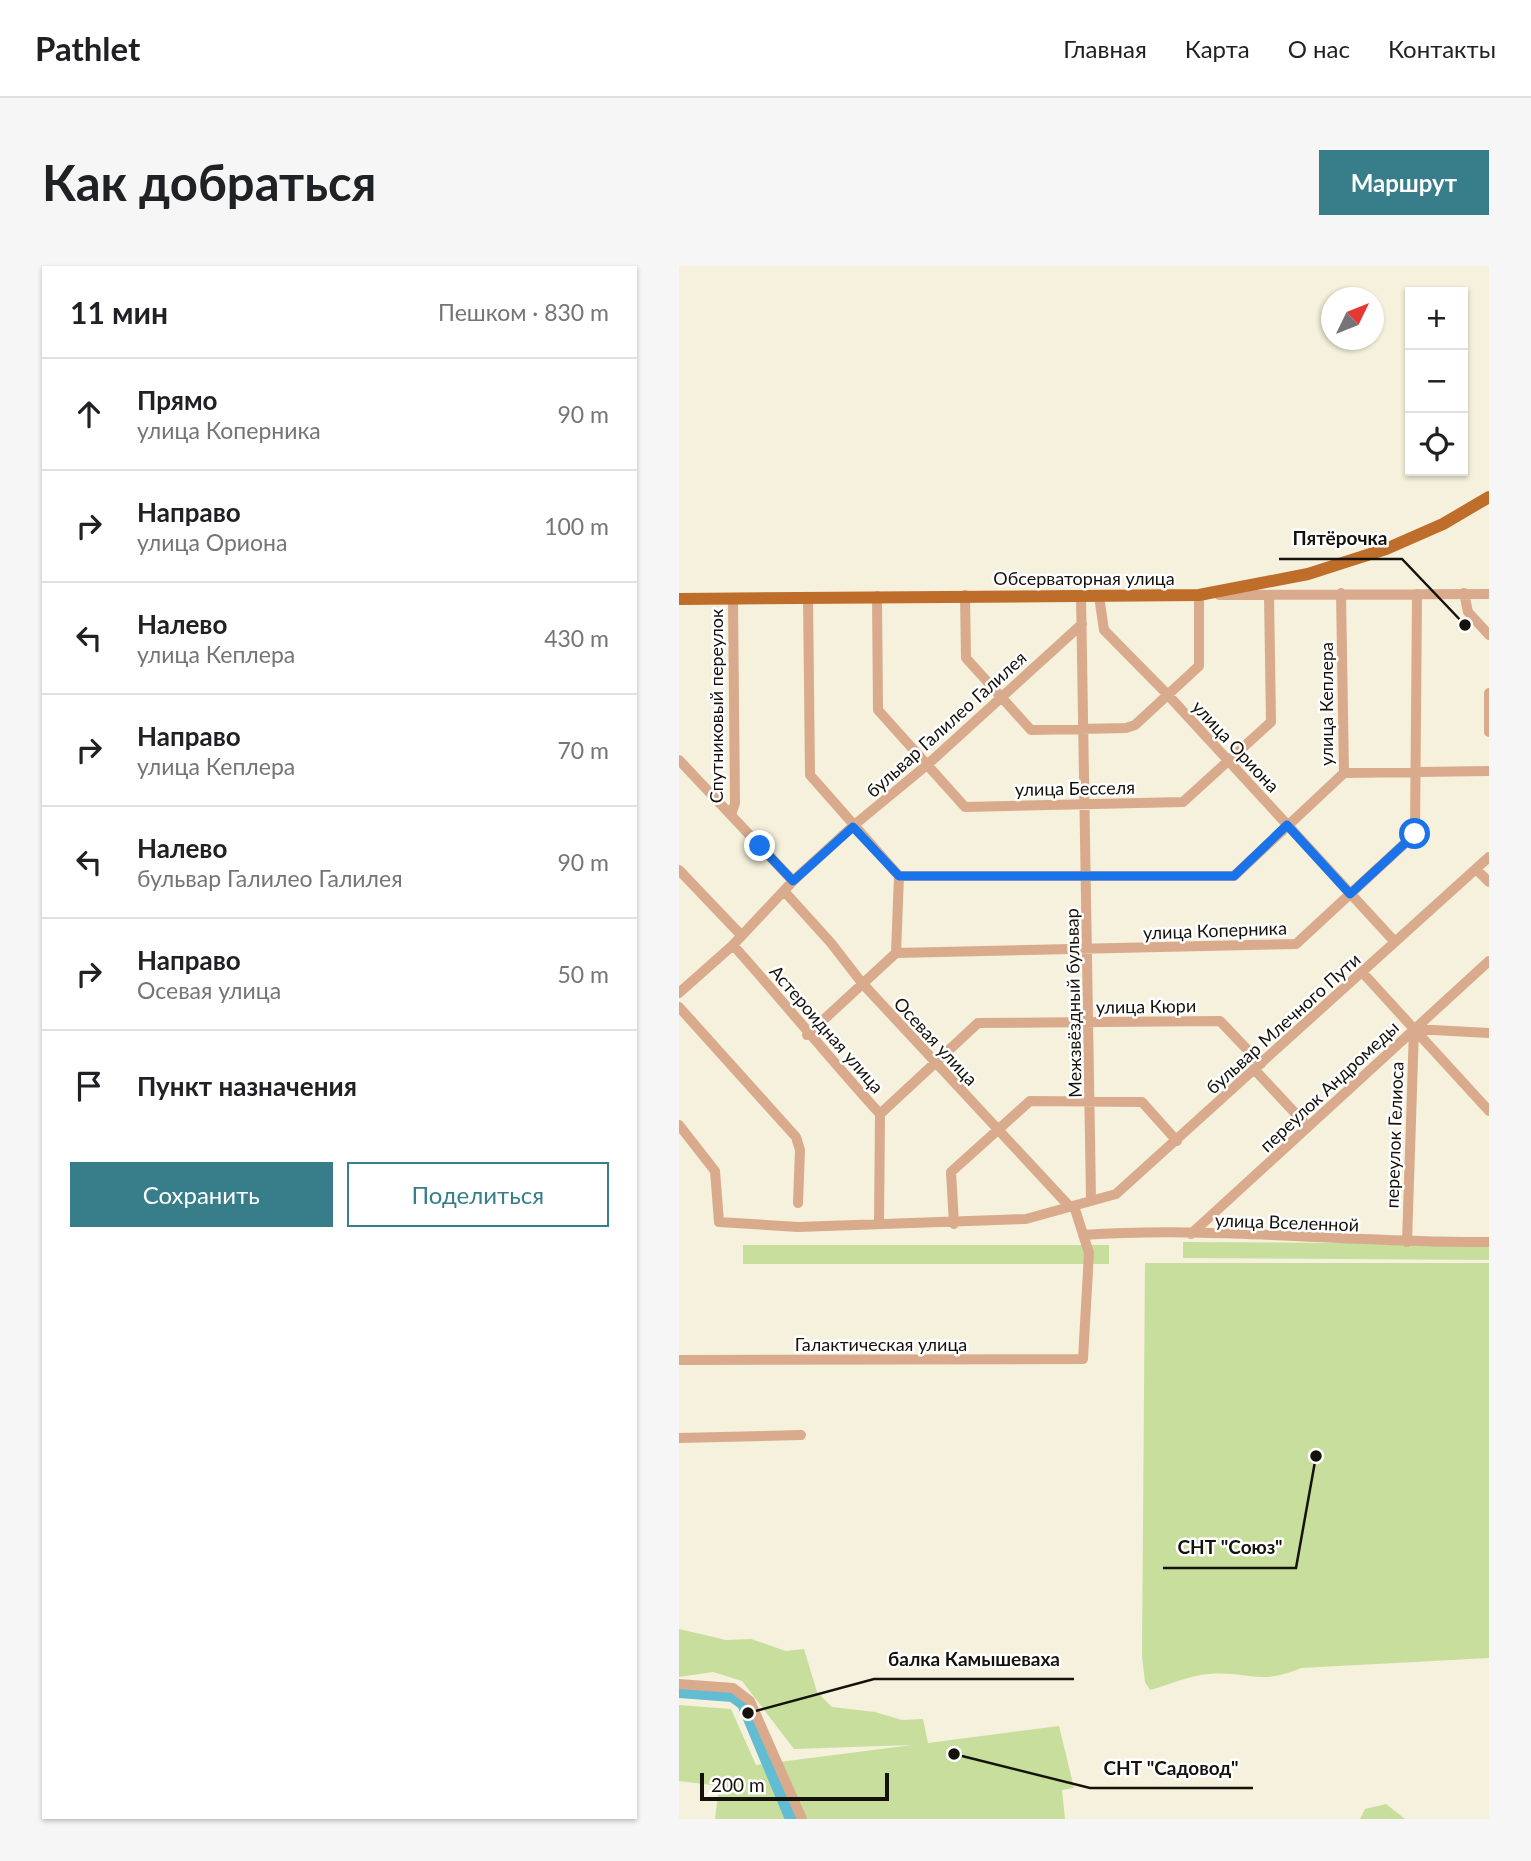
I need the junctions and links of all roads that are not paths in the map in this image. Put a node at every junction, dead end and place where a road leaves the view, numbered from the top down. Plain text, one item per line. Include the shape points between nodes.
1 (1489, 497) edge
2 (1489, 506) edge
3 (1443, 524) junction
4 (1341, 593) junction
5 (1464, 593) junction
6 (1269, 594) junction
7 (1417, 594) junction
8 (1489, 594) edge
9 (965, 595) junction
10 (1199, 595) junction
11 (877, 596) junction
12 (1080, 596) junction
13 (1100, 596) junction
14 (808, 597) junction
15 (733, 598) junction
16 (679, 599) edge
17 (1082, 624) junction
18 (1489, 635) edge
19 (1489, 693) edge
20 (1168, 695) junction
21 (1001, 696) junction
22 (1084, 729) junction
23 (1489, 732) edge
24 (679, 761) edge
25 (1228, 761) junction
26 (927, 765) junction
27 (1489, 771) edge
28 (1415, 772) junction
29 (1344, 773) junction
30 (1085, 804) junction
31 (731, 815) junction
32 (1287, 825) junction
33 (853, 827) junction
34 (1489, 857) edge
35 (1476, 869) junction
36 (679, 870) edge
37 (899, 876) junction
38 (1087, 876) junction
39 (793, 881) junction
40 (1489, 882) edge
41 (784, 891) junction
42 (1350, 894) junction
43 (741, 935) junction
44 (1395, 942) junction
45 (733, 945) junction
46 (1088, 948) junction
47 (896, 953) junction
48 (1489, 961) edge
49 (1362, 972) junction
50 (862, 983) junction
51 (679, 993) edge
52 (679, 1007) edge
53 (1090, 1022) junction
54 (1414, 1029) junction
55 (1489, 1033) edge
56 (807, 1035) junction
57 (935, 1063) junction
58 (1258, 1067) junction
59 (1091, 1101) junction
60 (1488, 1108) edge
61 (880, 1114) junction
62 (679, 1125) edge
63 (1308, 1127) junction
64 (997, 1130) junction
65 (1177, 1141) junction
66 (1091, 1199) junction
67 (798, 1203) dead end
68 (1072, 1207) junction
69 (879, 1223) junction
70 (954, 1224) junction
71 (1191, 1234) junction
72 (1083, 1235) junction
73 (1407, 1242) junction
74 (1489, 1242) edge
75 (679, 1360) edge
76 (801, 1435) dead end
77 (679, 1438) edge
78 (679, 1684) edge
79 (802, 1819) edge

1 - 3 main road
2 - 3 main road
3 - 10 main road via 1386,549 1308,574
4 - 6 street, Обсерваторная улица
4 - 7 street, Обсерваторная улица
4 - 29 street, улица Кеплера
5 - 7 street, Обсерваторная улица
5 - 8 street, Обсерваторная улица
5 - 18 street via 1468,612
6 - 10 street, Обсерваторная улица
6 - 25 street, улица Бесселя via 1271,722
7 - 28 street, улица Коперника
9 - 11 main road, Обсерваторная улица
9 - 12 main road, Обсерваторная улица
9 - 21 street via 966,657
10 - 13 main road, Обсерваторная улица
10 - 20 street via 1201,661
11 - 14 main road, Обсерваторная улица
11 - 26 street, улица Бесселя via 878,710
12 - 13 main road, Обсерваторная улица
12 - 17 street, Межзвёздный бульвар
13 - 20 street, улица Ориона via 1104,631
14 - 15 main road, Обсерваторная улица
14 - 33 street via 810,775
15 - 16 main road, Обсерваторная улица
15 - 31 street, Спутниковый переулок via 735,803
17 - 21 street, бульвар Галилео Галилея
17 - 22 street, Межзвёздный бульвар
19 - 23 street
20 - 22 street via 1135,725
20 - 25 street, улица Ориона
21 - 22 street via 1031,730
21 - 26 street, бульвар Галилео Галилея
22 - 30 street, Межзвёздный бульвар
24 - 31 street
25 - 30 street, улица Бесселя via 1183,802
25 - 32 street, улица Ориона
26 - 30 street, улица Бесселя via 965,807
26 - 33 street, бульвар Галилео Галилея
27 - 28 street
28 - 29 street
28 - 42 street, улица Коперника via 1415,834
29 - 32 street, улица Кеплера
30 - 38 street, Межзвёздный бульвар
31 - 39 street
32 - 38 street, улица Кеплера via 1234,876
32 - 42 street, улица Ориона
33 - 37 street
33 - 39 street, бульвар Галилео Галилея
34 - 35 street, бульвар Млечного Пути
35 - 40 street
35 - 44 street, бульвар Млечного Пути
36 - 43 street
37 - 38 street, улица Кеплера
37 - 47 street
38 - 46 street, Межзвёздный бульвар
39 - 41 street, бульвар Галилео Галилея
41 - 43 street, бульвар Галилео Галилея
41 - 50 street, Осевая улица
42 - 44 street, улица Ориона
42 - 46 street, улица Коперника via 1296,944
43 - 45 street, бульвар Галилео Галилея
44 - 49 street, бульвар Млечного Пути
45 - 51 street, бульвар Галилео Галилея
45 - 56 street, Астероидная улица via 777,993
46 - 47 street, улица Коперника
46 - 53 street, Межзвёздный бульвар
47 - 50 street
48 - 54 street, переулок Андромеды
49 - 54 street
49 - 58 street, бульвар Млечного Пути
50 - 56 street
50 - 57 street, Осевая улица
52 - 67 street via 796,1137 800,1150
53 - 57 street, улица Кюри via 978,1023
53 - 58 street, улица Кюри via 1220,1021
53 - 59 street, Межзвёздный бульвар
54 - 55 street
54 - 60 street
54 - 63 street, переулок Андромеды
54 - 73 street, переулок Гелиоса
56 - 61 street, Астероидная улица
57 - 61 street, улица Кюри
57 - 64 street, Осевая улица
58 - 63 street, улица Кюри
58 - 65 street, бульвар Млечного Пути
59 - 64 street via 1030,1101
59 - 65 street via 1142,1102
59 - 66 street, Межзвёздный бульвар
61 - 69 street, Астероидная улица
62 - 69 street via 715,1171 719,1222 798,1227
63 - 71 street, переулок Андромеды
64 - 68 street, Осевая улица
64 - 70 street via 951,1172
65 - 66 street, бульвар Млечного Пути via 1116,1194
66 - 68 street
68 - 70 street via 1026,1219
68 - 72 street
69 - 70 street
71 - 72 street, улица Вселенной
71 - 73 street, улица Вселенной
72 - 75 street, Галактическая улица via 1089,1253 1083,1359
73 - 74 street, улица Вселенной
76 - 77 street
78 - 79 street via 733,1688 750,1701

